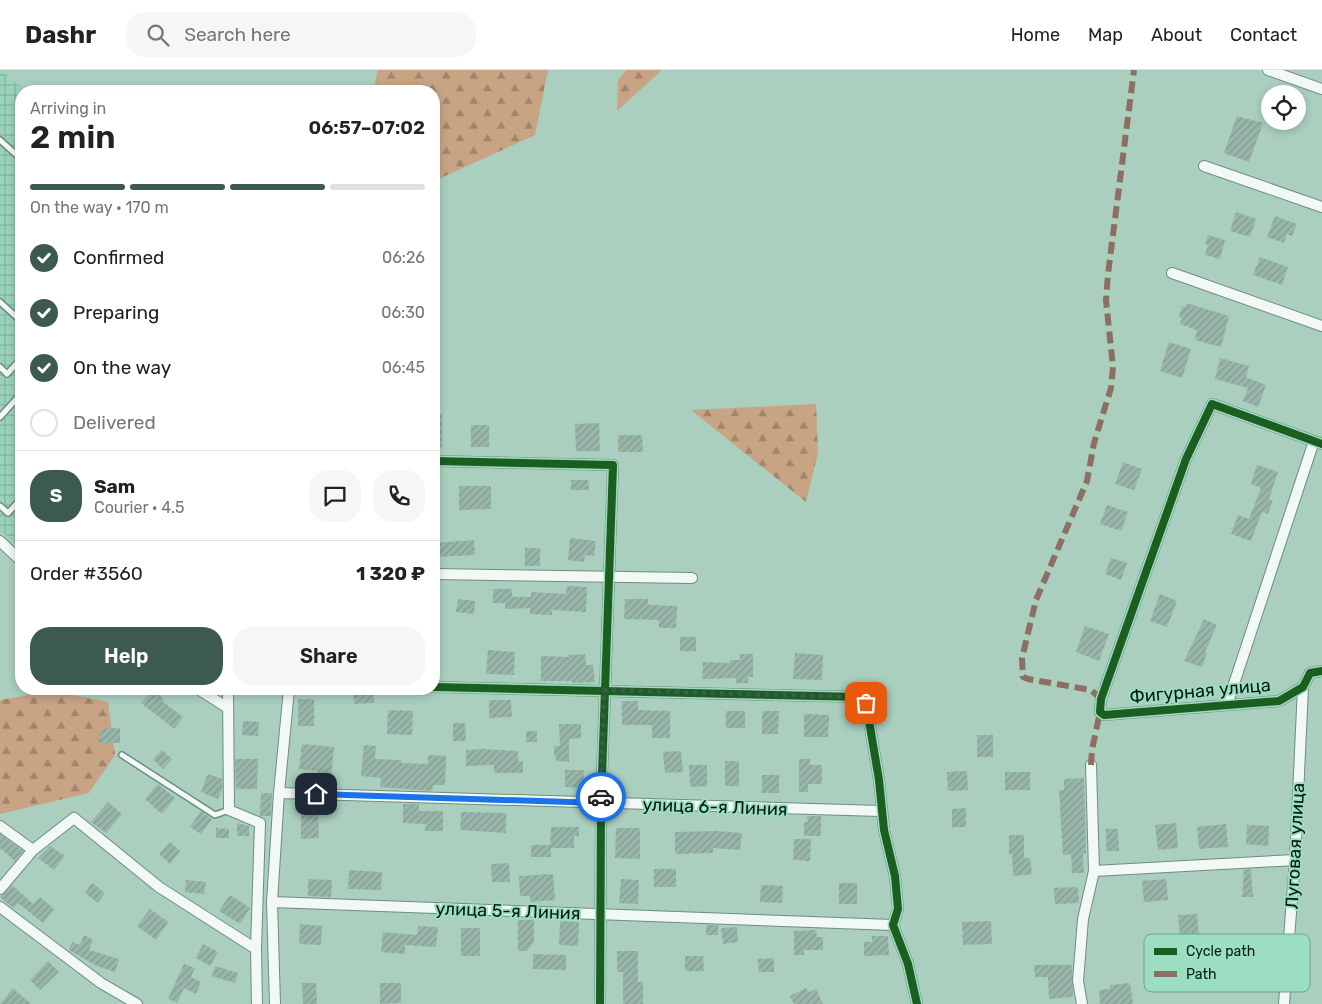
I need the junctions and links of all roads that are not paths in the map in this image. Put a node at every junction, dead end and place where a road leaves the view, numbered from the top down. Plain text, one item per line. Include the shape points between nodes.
1 (1268, 70) edge
2 (1322, 89) edge
3 (0, 140) edge
4 (15, 154) edge
5 (1204, 166) dead end
6 (1322, 207) edge
7 (1172, 273) dead end
8 (0, 302) edge
9 (15, 316) edge
10 (1322, 326) edge
11 (15, 365) edge
12 (0, 367) edge
13 (15, 401) edge
14 (0, 417) edge
15 (1318, 443) edge
16 (440, 461) edge
17 (15, 505) edge
18 (0, 506) edge
19 (0, 541) edge
20 (15, 555) edge
21 (440, 574) edge
22 (609, 576) junction
23 (692, 578) dead end
24 (1322, 671) edge
25 (440, 687) edge
26 (1303, 687) junction
27 (604, 690) junction
28 (207, 695) edge
29 (228, 695) edge
30 (288, 695) edge
31 (1227, 705) junction
32 (228, 708) junction
33 (122, 755) dead end
34 (1091, 765) dead end
35 (279, 793) junction
36 (600, 803) junction
37 (228, 810) junction
38 (881, 811) junction
39 (0, 826) edge
40 (33, 850) junction
41 (1295, 860) junction
42 (1094, 871) junction
43 (0, 889) edge
44 (272, 902) junction
45 (0, 907) edge
46 (600, 914) junction
47 (893, 925) junction
48 (1289, 934) edge
49 (256, 949) junction
50 (137, 1004) edge
51 (257, 1004) edge
52 (275, 1004) edge
53 (600, 1004) edge
54 (917, 1004) edge
55 (1082, 1004) edge

1 - 2 street
3 - 4 lane
5 - 6 street
7 - 10 street
8 - 9 lane
11 - 12 lane via 7,374
13 - 14 lane
15 - 31 street
15 - 31 street, Фигурная улица via 1212,404 1186,459 1101,699 1100,712 1104,715
16 - 22 street via 613,465
17 - 18 lane via 8,513
19 - 20 street
21 - 22 street
22 - 23 street
22 - 27 street
24 - 26 street, Фигурная улица via 1310,673
25 - 27 street
26 - 31 street, Фигурная улица via 1279,701
26 - 41 street, Луговая улица
27 - 36 street
27 - 38 street via 861,697 866,703
28 - 32 street
29 - 32 street
30 - 35 street
32 - 37 street
33 - 37 lane via 215,815
34 - 42 street
35 - 36 street, улица 6-я Линия
35 - 44 street
36 - 38 street, улица 6-я Линия
36 - 46 street
37 - 49 street via 260,823
38 - 47 street via 895,876 898,909
39 - 40 street
40 - 43 street
40 - 49 street via 74,818 159,887
41 - 42 street
41 - 48 street, Луговая улица
42 - 55 street via 1083,919 1078,981
44 - 46 street, улица 5-я Линия
44 - 52 street
45 - 50 street via 101,983
46 - 47 street, улица 5-я Линия
46 - 53 street
47 - 54 street via 908,964
49 - 51 street

